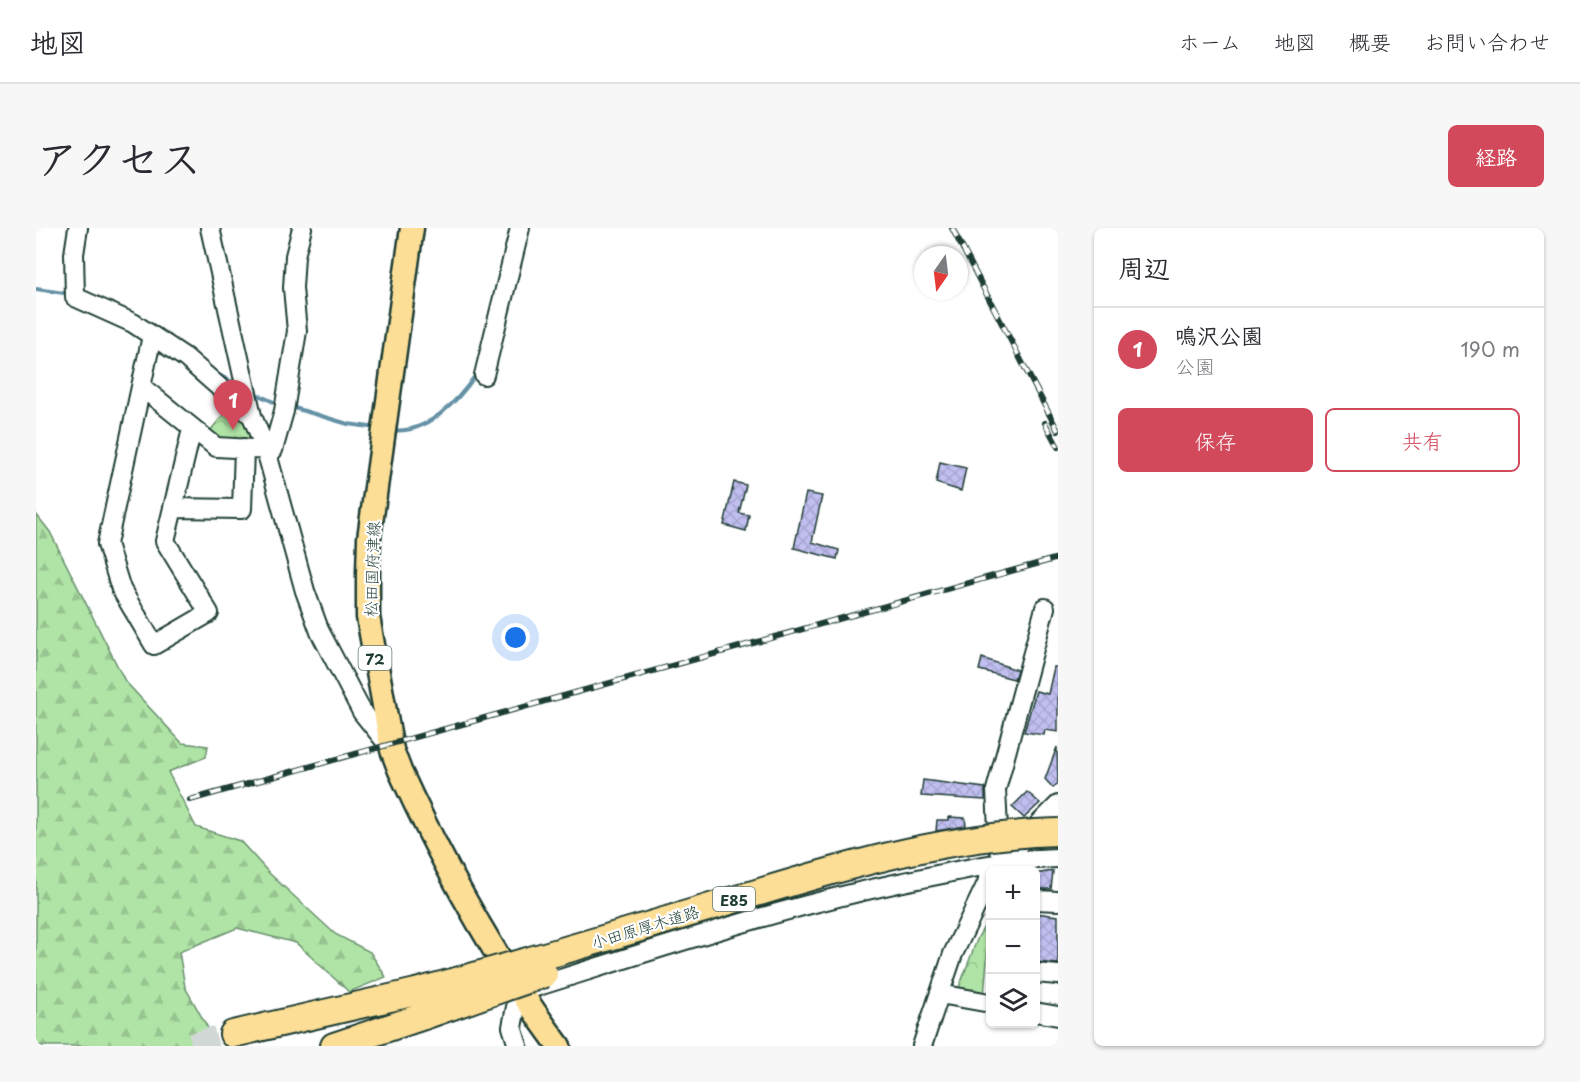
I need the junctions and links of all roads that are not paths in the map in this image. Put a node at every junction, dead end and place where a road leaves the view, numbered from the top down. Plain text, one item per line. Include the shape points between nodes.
1 (78, 228) edge
2 (210, 228) edge
3 (302, 228) edge
4 (412, 228) edge
5 (520, 228) edge
6 (152, 336) junction
7 (484, 375) dead end
8 (143, 388) junction
9 (252, 416) junction
10 (192, 429) junction
11 (244, 448) junction
12 (266, 450) junction
13 (173, 508) junction
14 (1045, 608) dead end
15 (392, 750) junction
16 (1058, 805) edge
17 (1058, 832) edge
18 (1058, 846) edge
19 (1058, 858) edge
20 (995, 866) edge
21 (999, 866) edge
22 (1016, 866) edge
23 (986, 871) edge
24 (986, 886) edge
25 (1040, 900) edge
26 (1058, 901) edge
27 (1040, 973) edge
28 (1058, 975) edge
29 (519, 992) junction
30 (940, 994) junction
31 (986, 1002) edge
32 (1040, 1013) edge
33 (1058, 1016) edge
34 (233, 1034) tunnel mouth
35 (333, 1046) edge
36 (518, 1046) edge
37 (559, 1046) edge
38 (922, 1046) edge

1 - 6 street via 75,297 133,323
2 - 9 street
3 - 12 street via 293,288 297,331 284,411 273,450
4 - 15 main road, 松田国府津線 / 72 via 369,538 368,617
5 - 7 street
6 - 8 street
6 - 9 street via 186,358
8 - 10 street
8 - 13 street via 107,544 121,589 154,645 209,613 165,541
9 - 12 street
10 - 11 street via 216,447
10 - 13 street
11 - 12 street
11 - 13 street via 242,509
12 - 15 street via 304,591 320,632 362,712
14 - 20 street via 996,790
15 - 29 main road, 松田国府津線 / 72 via 409,792
16 - 21 street
17 - 34 highway, 小田原厚木道路 / E85, bridge via 971,841 885,856 526,962
18 - 35 highway, 小田原厚木道路 / E85, bridge via 972,855 855,879 532,978
19 - 22 street
23 - 29 street via 865,889
24 - 30 street via 964,926
25 - 26 street
27 - 28 street
29 - 36 street via 512,1027
29 - 37 main road, 松田国府津線 / 72
30 - 31 street
30 - 38 street
32 - 33 street

